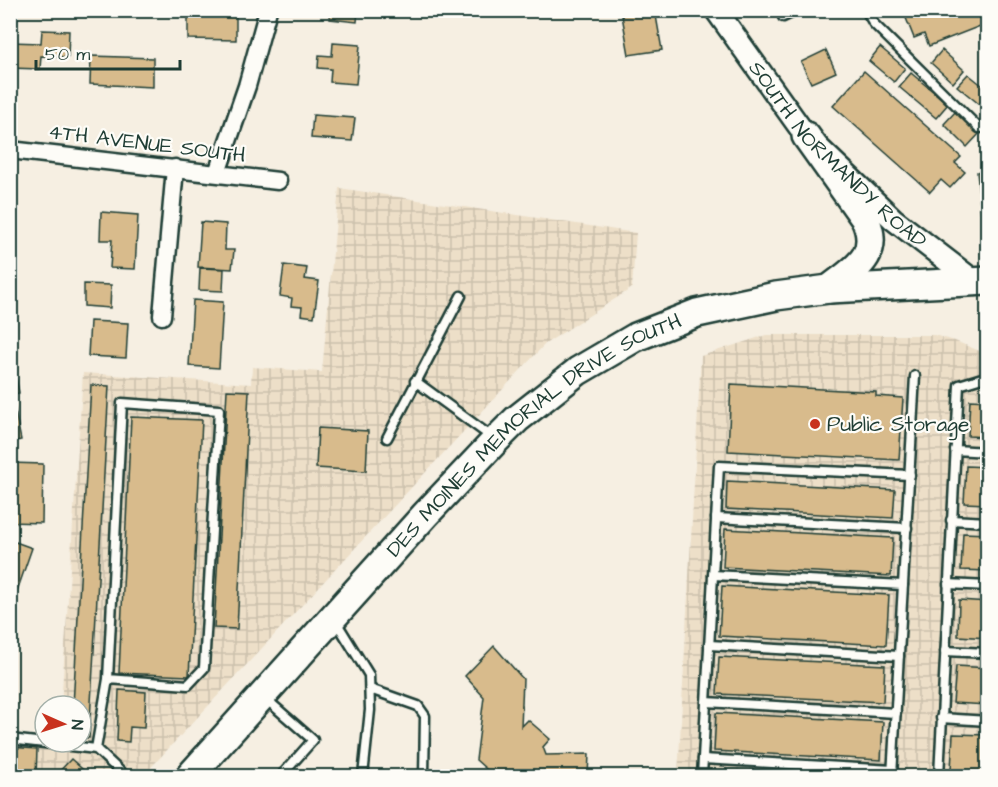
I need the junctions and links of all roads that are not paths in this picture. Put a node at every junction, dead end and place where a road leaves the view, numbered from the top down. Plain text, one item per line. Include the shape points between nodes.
1 (268, 10) edge
2 (716, 10) edge
3 (798, 10) edge
4 (866, 10) edge
5 (783, 17) dead end
6 (987, 127) edge
7 (806, 136) junction
8 (10, 150) edge
9 (175, 168) junction
10 (217, 173) junction
11 (278, 181) dead end
12 (981, 282) edge
13 (829, 289) junction
14 (461, 296) dead end
15 (162, 316) dead end
16 (915, 376) dead end
17 (987, 379) edge
18 (415, 381) junction
19 (387, 438) dead end
20 (496, 440) junction
21 (955, 450) junction
22 (987, 452) edge
23 (910, 476) junction
24 (716, 518) junction
25 (951, 520) junction
26 (987, 522) edge
27 (907, 528) junction
28 (713, 575) junction
29 (948, 584) junction
30 (903, 585) junction
31 (987, 586) edge
32 (333, 617) junction
33 (710, 645) junction
34 (945, 651) junction
35 (987, 653) edge
36 (899, 656) junction
37 (108, 679) junction
38 (370, 689) junction
39 (263, 695) junction
40 (706, 702) junction
41 (896, 713) junction
42 (941, 718) junction
43 (987, 721) edge
44 (10, 739) edge
45 (96, 749) junction
46 (703, 759) junction
47 (892, 773) edge
48 (125, 777) edge
49 (190, 777) edge
50 (281, 777) edge
51 (363, 777) edge
52 (424, 777) edge
53 (702, 777) edge
54 (939, 777) edge

1 - 10 street
2 - 7 street, SOUTH NORMANDY ROAD
3 - 5 lane
4 - 6 lane via 874,24 979,128
7 - 12 street, SOUTH NORMANDY ROAD via 893,219
7 - 13 main road via 870,230 870,249 864,261
8 - 9 street, 4TH AVENUE SOUTH
9 - 10 street, 4TH AVENUE SOUTH
9 - 15 street
10 - 11 street, 4TH AVENUE SOUTH
12 - 13 main road, DES MOINES MEMORIAL DRIVE SOUTH
13 - 20 main road, DES MOINES MEMORIAL DRIVE SOUTH via 697,313 636,337 578,371
14 - 18 lane
16 - 23 lane
17 - 21 lane via 958,385
18 - 19 lane
18 - 20 lane
20 - 32 main road, DES MOINES MEMORIAL DRIVE SOUTH
21 - 22 lane
21 - 25 lane
23 - 24 lane via 719,466
23 - 27 lane
24 - 27 lane
24 - 28 lane
25 - 26 lane
25 - 29 lane
27 - 30 lane
28 - 30 lane
28 - 33 lane
29 - 31 lane
29 - 34 lane
30 - 36 lane
32 - 38 lane via 369,675
32 - 39 main road, DES MOINES MEMORIAL DRIVE SOUTH
33 - 36 lane
33 - 40 lane
34 - 35 lane
34 - 42 lane
36 - 41 lane
37 - 37 lane via 122,403 219,410 204,668 188,685
37 - 45 lane
38 - 51 lane
38 - 52 lane via 418,706 425,716
39 - 49 main road, DES MOINES MEMORIAL DRIVE SOUTH
39 - 50 lane via 313,740
40 - 41 lane
40 - 46 lane
41 - 47 lane
42 - 43 lane
42 - 54 lane
44 - 45 lane
45 - 48 lane
46 - 47 lane
46 - 53 lane

